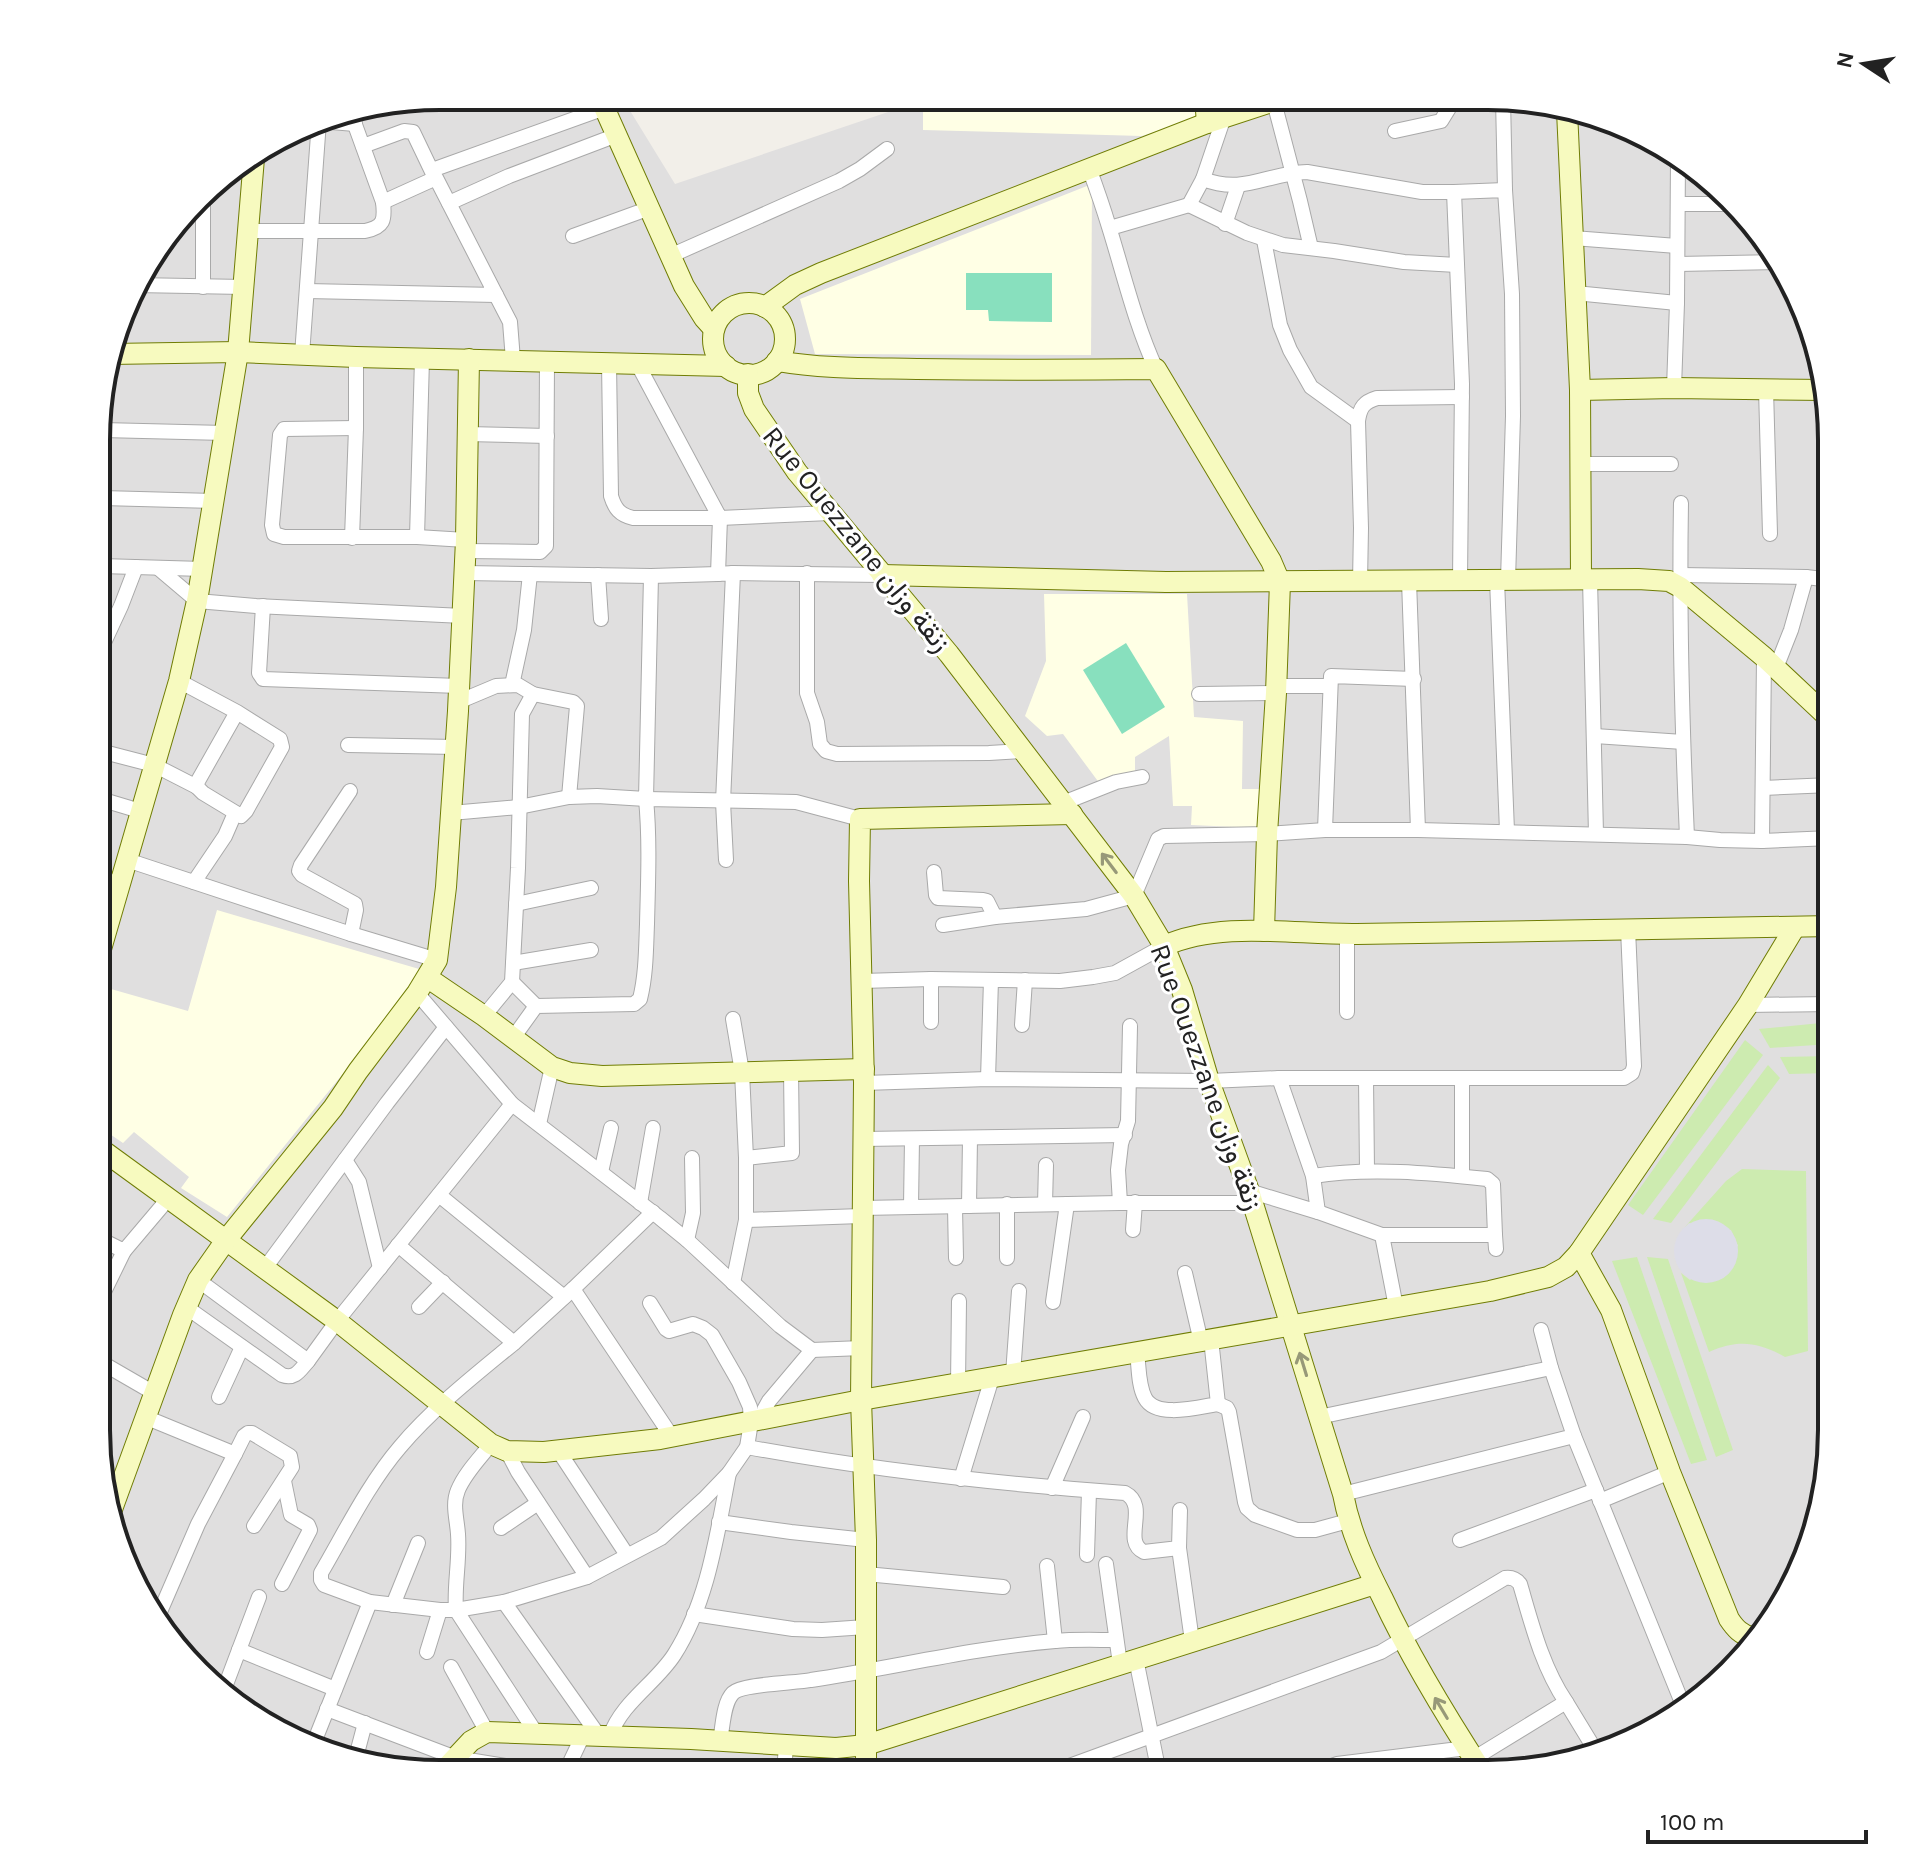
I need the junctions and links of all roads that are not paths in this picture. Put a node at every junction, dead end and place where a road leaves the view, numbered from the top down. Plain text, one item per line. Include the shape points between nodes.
1 (583, 110) edge
2 (606, 110) edge
3 (1210, 110) edge
4 (1246, 110) edge
5 (1280, 110) edge
6 (1448, 110) edge
7 (1503, 111) edge
8 (1215, 120) junction
9 (1567, 120) edge
10 (354, 121) edge
11 (1395, 131) dead end
12 (318, 134) edge
13 (617, 135) junction
14 (363, 146) junction
15 (887, 149) dead end
16 (253, 168) edge
17 (1089, 168) junction
18 (1678, 171) edge
19 (1293, 172) junction
20 (434, 174) junction
21 (1203, 179) junction
22 (1238, 186) junction
23 (1505, 190) junction
24 (1454, 192) junction
25 (383, 202) junction
26 (449, 203) junction
27 (1678, 204) junction
28 (1718, 204) edge
29 (1189, 205) junction
30 (650, 208) junction
31 (203, 211) edge
32 (1225, 224) junction
33 (1110, 228) junction
34 (249, 231) junction
35 (311, 232) junction
36 (573, 236) dead end
37 (1573, 238) junction
38 (1264, 240) junction
39 (1677, 246) junction
40 (1311, 248) junction
41 (670, 256) junction
42 (1766, 262) edge
43 (1678, 264) junction
44 (1457, 265) junction
45 (149, 285) edge
46 (203, 287) junction
47 (244, 287) junction
48 (307, 291) junction
49 (1575, 293) junction
50 (496, 295) junction
51 (1677, 303) junction
52 (765, 307) junction
53 (714, 329) junction
54 (238, 352) junction
55 (121, 354) edge
56 (302, 355) junction
57 (356, 357) junction
58 (422, 359) junction
59 (469, 359) junction
60 (513, 360) junction
61 (547, 361) junction
62 (777, 361) junction
63 (609, 363) junction
64 (637, 363) junction
65 (726, 366) junction
66 (1156, 369) junction
67 (748, 374) junction
68 (1674, 388) junction
69 (1766, 389) junction
70 (1580, 390) junction
71 (1814, 390) edge
72 (1462, 397) junction
73 (1358, 421) junction
74 (356, 428) junction
75 (110, 430) edge
76 (225, 433) junction
77 (467, 434) junction
78 (547, 436) junction
79 (1580, 464) junction
80 (1671, 464) dead end
81 (110, 498) edge
82 (214, 501) junction
83 (1681, 503) dead end
84 (830, 513) junction
85 (720, 518) junction
86 (1770, 534) dead end
87 (417, 537) junction
88 (352, 538) junction
89 (466, 546) junction
90 (110, 566) edge
91 (136, 567) junction
92 (158, 568) junction
93 (203, 569) junction
94 (465, 573) junction
95 (726, 573) junction
96 (807, 573) junction
97 (530, 574) junction
98 (598, 575) junction
99 (882, 575) junction
100 (651, 576) junction
101 (1806, 577) junction
102 (1818, 578) edge
103 (1585, 579) junction
104 (1503, 580) junction
105 (1409, 581) junction
106 (1460, 581) junction
107 (1680, 581) junction
108 (1280, 582) junction
109 (1360, 582) junction
110 (197, 601) junction
111 (263, 606) junction
112 (463, 616) junction
113 (601, 619) dead end
114 (110, 628) edge
115 (1770, 663) junction
116 (1414, 679) junction
117 (179, 681) junction
118 (512, 685) junction
119 (1329, 686) junction
120 (1276, 690) junction
121 (459, 694) junction
122 (533, 694) junction
123 (1199, 694) dead end
124 (1818, 707) edge
125 (237, 712) junction
126 (1595, 736) junction
127 (1683, 742) junction
128 (348, 745) dead end
129 (456, 747) junction
130 (1023, 751) junction
131 (110, 754) edge
132 (154, 765) junction
133 (1142, 777) dead end
134 (1818, 786) edge
135 (197, 787) junction
136 (1763, 788) junction
137 (350, 791) dead end
138 (569, 797) junction
139 (646, 799) junction
140 (110, 802) edge
141 (723, 802) junction
142 (519, 807) junction
143 (1068, 809) junction
144 (140, 811) junction
145 (235, 813) junction
146 (451, 813) junction
147 (860, 819) junction
148 (1325, 830) junction
149 (1418, 830) junction
150 (1507, 831) junction
151 (1267, 834) junction
152 (1596, 834) junction
153 (1687, 837) junction
154 (1818, 839) edge
155 (1762, 841) junction
156 (127, 860) junction
157 (726, 860) dead end
158 (934, 872) dead end
159 (110, 881) edge
160 (194, 882) junction
161 (120, 886) junction
162 (591, 888) dead end
163 (1134, 896) junction
164 (516, 904) junction
165 (995, 917) junction
166 (110, 919) edge
167 (943, 925) dead end
168 (1818, 926) edge
169 (1795, 927) junction
170 (1628, 929) junction
171 (1264, 931) junction
172 (351, 934) junction
173 (1347, 934) junction
174 (1164, 946) junction
175 (591, 950) dead end
176 (513, 963) junction
177 (427, 977) junction
178 (931, 979) junction
179 (991, 980) junction
180 (1025, 980) junction
181 (862, 981) junction
182 (512, 982) junction
183 (1818, 1004) edge
184 (1748, 1005) junction
185 (536, 1006) junction
186 (1347, 1012) dead end
187 (484, 1016) junction
188 (733, 1019) dead end
189 (931, 1022) dead end
190 (1022, 1025) dead end
191 (1130, 1026) dead end
192 (446, 1027) junction
193 (513, 1038) junction
194 (552, 1067) junction
195 (791, 1070) junction
196 (742, 1072) junction
197 (864, 1076) junction
198 (1279, 1078) junction
199 (1366, 1078) junction
200 (1462, 1078) junction
201 (988, 1079) junction
202 (1130, 1080) junction
203 (1209, 1081) junction
204 (512, 1104) junction
205 (539, 1124) junction
206 (611, 1128) dead end
207 (653, 1128) dead end
208 (1125, 1135) junction
209 (970, 1138) junction
210 (862, 1139) junction
211 (912, 1139) junction
212 (110, 1156) edge
213 (692, 1158) dead end
214 (746, 1158) junction
215 (345, 1160) junction
216 (1046, 1165) dead end
217 (1367, 1171) junction
218 (601, 1172) junction
219 (1313, 1176) junction
220 (1462, 1176) junction
221 (439, 1195) junction
222 (1251, 1197) junction
223 (168, 1199) junction
224 (1128, 1202) junction
225 (1007, 1204) junction
226 (1045, 1204) junction
227 (1067, 1204) junction
228 (911, 1206) junction
229 (962, 1206) junction
230 (646, 1207) junction
231 (862, 1212) junction
232 (1318, 1212) junction
233 (746, 1220) junction
234 (1133, 1230) dead end
235 (1382, 1235) junction
236 (226, 1240) junction
237 (687, 1240) junction
238 (110, 1244) edge
239 (398, 1245) junction
240 (124, 1251) junction
241 (1579, 1253) junction
242 (956, 1258) dead end
243 (1007, 1258) dead end
244 (265, 1268) junction
245 (380, 1268) junction
246 (1185, 1273) dead end
247 (110, 1280) edge
248 (198, 1280) junction
249 (443, 1282) junction
250 (733, 1283) junction
251 (1019, 1291) dead end
252 (568, 1293) junction
253 (959, 1301) dead end
254 (1053, 1302) dead end
255 (650, 1303) dead end
256 (186, 1307) junction
257 (419, 1307) dead end
258 (1396, 1307) junction
259 (337, 1321) junction
260 (1291, 1326) junction
261 (1541, 1330) dead end
262 (1206, 1340) junction
263 (514, 1343) junction
264 (242, 1347) junction
265 (862, 1348) junction
266 (812, 1350) junction
267 (1137, 1353) junction
268 (308, 1361) junction
269 (110, 1368) edge
270 (1551, 1368) junction
271 (1013, 1374) junction
272 (992, 1378) junction
273 (958, 1384) junction
274 (154, 1393) junction
275 (219, 1397) dead end
276 (861, 1400) junction
277 (440, 1404) junction
278 (1218, 1404) junction
279 (145, 1417) junction
280 (1083, 1417) dead end
281 (1319, 1417) junction
282 (757, 1421) junction
283 (1574, 1436) junction
284 (672, 1437) junction
285 (747, 1447) junction
286 (499, 1448) junction
287 (558, 1450) junction
288 (235, 1454) junction
289 (862, 1467) junction
290 (1670, 1472) junction
291 (729, 1473) junction
292 (961, 1479) junction
293 (284, 1481) junction
294 (1052, 1488) junction
295 (1089, 1491) junction
296 (1343, 1494) junction
297 (1598, 1495) junction
298 (117, 1496) edge
299 (538, 1503) junction
300 (1180, 1510) dead end
301 (1348, 1521) junction
302 (719, 1522) junction
303 (254, 1526) dead end
304 (501, 1528) dead end
305 (866, 1540) junction
306 (1460, 1540) dead end
307 (418, 1543) dead end
308 (1179, 1548) junction
309 (627, 1555) junction
310 (1087, 1555) dead end
311 (1106, 1564) dead end
312 (1047, 1566) dead end
313 (866, 1574) junction
314 (587, 1577) junction
315 (282, 1584) dead end
316 (1375, 1584) junction
317 (1003, 1587) dead end
318 (259, 1597) dead end
319 (370, 1602) junction
320 (504, 1602) junction
321 (393, 1605) junction
322 (162, 1607) edge
323 (440, 1610) junction
324 (456, 1610) junction
325 (694, 1614) junction
326 (866, 1627) junction
327 (1746, 1636) edge
328 (1403, 1639) junction
329 (1116, 1640) junction
330 (1055, 1641) junction
331 (1192, 1641) junction
332 (239, 1650) junction
333 (427, 1652) dead end
334 (1128, 1661) junction
335 (451, 1667) dead end
336 (865, 1672) junction
337 (227, 1682) edge
338 (335, 1689) junction
339 (1680, 1698) edge
340 (1566, 1702) junction
341 (327, 1709) junction
342 (365, 1723) junction
343 (487, 1732) junction
344 (536, 1733) junction
345 (317, 1736) edge
346 (597, 1736) junction
347 (1152, 1737) junction
348 (720, 1740) junction
349 (1591, 1743) edge
350 (786, 1745) junction
351 (866, 1745) junction
352 (358, 1750) edge
353 (456, 1758) junction
354 (463, 1760) edge
355 (579, 1760) edge
356 (785, 1760) edge
357 (866, 1760) edge
358 (1087, 1760) edge
359 (1156, 1760) edge
360 (1474, 1760) edge

1 - 20 street
2 - 13 street
3 - 8 street
4 - 8 street
5 - 19 street
6 - 11 street via 1441,121
7 - 23 street
8 - 17 street
8 - 21 street
9 - 37 street
10 - 14 street
12 - 35 street
13 - 26 street
13 - 30 street
14 - 20 street via 411,130
14 - 25 street
15 - 41 street via 839,181
16 - 34 street
17 - 33 street
17 - 52 street via 821,273
18 - 27 street
19 - 22 street
19 - 24 street
19 - 40 street
20 - 25 street
20 - 26 street
21 - 22 street
21 - 29 street
22 - 32 street
23 - 24 street
23 - 104 street via 1513,416
24 - 44 street
25 - 35 street via 385,215 376,228
26 - 50 street
27 - 28 street
27 - 39 street
29 - 32 street
29 - 33 street
30 - 36 street
30 - 41 street
31 - 46 street
32 - 38 street
33 - 66 street
34 - 35 street
34 - 47 street
35 - 48 street
37 - 39 street
37 - 49 street
38 - 40 street
38 - 73 street via 1290,350 1311,387
39 - 43 street
40 - 44 street
41 - 53 street
42 - 43 street
43 - 51 street
44 - 72 street
45 - 46 street
46 - 47 street
47 - 54 street
48 - 50 street
48 - 56 street
49 - 51 street
49 - 70 street
50 - 60 street via 510,322
51 - 68 street
52 - 53 street via 742,303 728,310
52 - 62 street via 784,331
53 - 65 street via 716,353
54 - 55 street
54 - 56 street
54 - 76 street
56 - 57 street
57 - 58 street
57 - 74 street
58 - 59 street
58 - 87 street
59 - 60 street
59 - 77 street
60 - 61 street
61 - 63 street
61 - 78 street
62 - 66 street via 816,367
62 - 67 street
63 - 64 street
63 - 85 street via 611,496 617,510 633,518
64 - 65 street
64 - 85 street
65 - 67 street
66 - 108 street
67 - 84 street, Rue Ouezzane زنقة وزان via 754,409
68 - 69 street
68 - 70 street
69 - 71 street
69 - 86 street
70 - 79 street
72 - 73 street via 1377,398 1362,405
72 - 106 street
73 - 109 street
74 - 88 street
74 - 88 street via 284,429 272,525 274,534 284,537
75 - 76 street
76 - 82 street
77 - 78 street
77 - 89 street
78 - 89 street via 546,546 540,552
79 - 80 street
79 - 103 street
81 - 82 street
82 - 93 street
83 - 107 street
84 - 85 street
84 - 99 street, Rue Ouezzane زنقة وزان
85 - 95 street
87 - 88 street
87 - 89 street
89 - 94 street
90 - 91 street
91 - 92 street
91 - 114 street
92 - 93 street
92 - 110 street
93 - 110 street
94 - 97 street
94 - 112 street
95 - 96 street
95 - 100 street
95 - 141 street
96 - 99 street
96 - 130 street via 807,693 826,751
97 - 98 street
97 - 118 street
98 - 100 street
98 - 113 street
99 - 108 street
99 - 130 street, Rue Ouezzane زنقة وزان
100 - 139 street
101 - 102 street
101 - 107 street
101 - 115 street via 1791,630
103 - 104 street
103 - 107 street
103 - 126 street
104 - 106 street
104 - 150 street
105 - 106 street
105 - 109 street
105 - 116 street
107 - 115 street
107 - 127 street
108 - 109 street
108 - 120 street
110 - 111 street
110 - 117 street
111 - 112 street
111 - 121 street via 263,679
112 - 121 street
115 - 124 street
115 - 136 street
116 - 119 street via 1332,675
116 - 149 street
117 - 125 street
117 - 132 street
118 - 121 street
118 - 122 street
119 - 120 street
119 - 148 street
120 - 123 street
120 - 151 street
121 - 129 street
122 - 138 street via 577,706
122 - 142 street via 522,714
125 - 135 street
125 - 145 street via 280,739 282,747 246,811 241,816
126 - 127 street
126 - 152 street
127 - 153 street
128 - 129 street
129 - 146 street
130 - 143 street, Rue Ouezzane زنقة وزان
131 - 132 street
132 - 135 street
132 - 144 street
133 - 143 street via 1116,782
134 - 136 street
135 - 145 street
136 - 155 street
137 - 172 street via 299,871 355,904
138 - 139 street
138 - 142 street
139 - 141 street
139 - 185 street via 648,895 640,999 634,1004
140 - 144 street
141 - 147 street via 796,802
141 - 157 street
142 - 146 street
142 - 164 street
143 - 147 street
163 -> 143 street, Rue Ouezzane زنقة وزان
144 - 156 street
145 - 160 street
146 - 177 street via 440,943
147 - 181 street
148 - 149 street
148 - 151 street
149 - 150 street
150 - 152 street
151 - 163 street via 1160,837
151 - 171 street
152 - 153 street
153 - 155 street
154 - 155 street
156 - 160 street
156 - 161 street
158 - 165 street via 938,898 983,900
159 - 161 street
160 - 172 street
161 - 166 street
162 - 164 street
163 - 165 street via 1086,909
163 - 174 street, Rue Ouezzane زنقة وزان
164 - 176 street
165 - 167 street
168 - 169 street
169 - 170 street
169 - 184 street
170 - 173 street
170 - 200 street via 1632,1073 1624,1078
171 - 173 street
171 - 174 street via 1184,937
172 - 177 street
173 - 186 street
174 - 180 street via 1115,973
174 - 203 street, Rue Ouezzane زنقة وزان
175 - 176 street
176 - 182 street
177 - 187 street
177 - 192 street
177 - 236 street via 333,1108
178 - 179 street
178 - 181 street
178 - 189 street
179 - 180 street
179 - 201 street
180 - 190 street
181 - 197 street
182 - 185 street
182 - 187 street
183 - 184 street
184 - 241 street
185 - 193 street
187 - 193 street
188 - 196 street
191 - 202 street
192 - 204 street
192 - 215 street
193 - 194 street
194 - 196 street via 602,1076
194 - 205 street
195 - 196 street
195 - 197 street
195 - 214 street via 792,1153
196 - 214 street
197 - 201 street
197 - 210 street
198 - 199 street
198 - 203 street
198 - 219 street
199 - 200 street
199 - 217 street
200 - 220 street
201 - 202 street
202 - 203 street
202 - 208 street
203 - 222 street, Rue Ouezzane زنقة وزان
204 - 205 street
204 - 221 street
205 - 218 street
206 - 218 street
207 - 230 street
208 - 209 street
208 - 224 street via 1118,1170
209 - 211 street
209 - 229 street
210 - 211 street
210 - 231 street
211 - 228 street
212 - 223 street
213 - 237 street via 693,1213
214 - 233 street
215 - 244 street
215 - 245 street via 359,1182
216 - 226 street
217 - 219 street
217 - 220 street
218 - 230 street
219 - 232 street
220 - 235 street via 1493,1184 1495,1242
221 - 239 street
221 - 252 street
222 - 224 street
222 - 232 street
222 - 260 street, Rue Ouezzane زنقة وزان
223 - 236 street
223 - 240 street
224 - 227 street
224 - 234 street
225 - 226 street
225 - 229 street
225 - 243 street
226 - 227 street
227 - 254 street
228 - 229 street
228 - 231 street
229 - 242 street
230 - 237 street
230 - 252 street
231 - 233 street
231 - 265 street
232 - 235 street
233 - 250 street
235 - 258 street
236 - 244 street
236 - 248 street
237 - 250 street
238 - 240 street
239 - 245 street
239 - 249 street
240 - 247 street
241 - 258 street via 1548,1277
241 - 290 street via 1611,1310
244 - 259 street
245 - 259 street
246 - 262 street
248 - 256 street
248 - 268 street
249 - 257 street
249 - 263 street
250 - 266 street
251 - 271 street
252 - 263 street
252 - 284 street
253 - 273 street
255 - 282 street via 669,1331 693,1324 712,1335
256 - 264 street
256 - 274 street
258 - 260 street
259 - 268 street
259 - 277 street
260 - 262 street
281 -> 260 street, Rue Ouezzane زنقة وزان
261 - 270 street
262 - 267 street
262 - 278 street
263 - 277 street
264 - 268 street via 289,1378
264 - 275 street
265 - 266 street
265 - 276 street
266 - 282 street
267 - 271 street
267 - 278 street via 1145,1398 1157,1409
269 - 274 street
270 - 281 street
270 - 283 street
271 - 272 street
272 - 273 street
272 - 292 street
273 - 276 street
274 - 279 street
276 - 282 street
276 - 289 street
277 - 286 street
277 - 319 street via 398,1449 321,1573 324,1585
278 - 301 street via 1229,1412 1249,1511 1305,1531
279 - 288 street
279 - 298 street
280 - 294 street
281 - 296 street, Rue Ouezzane زنقة وزان
282 - 284 street
282 - 285 street
283 - 296 street
283 - 297 street
284 - 287 street
285 - 289 street
285 - 291 street
286 - 287 street
286 - 299 street
286 - 324 street via 456,1494
287 - 309 street
288 - 293 street via 244,1436 252,1433 290,1456 292,1467
288 - 322 street
289 - 292 street
289 - 305 street
290 - 297 street
290 - 327 street via 1729,1619
291 - 302 street
291 - 309 street via 661,1538
292 - 294 street
293 - 303 street
293 - 315 street via 291,1515 310,1530
294 - 295 street
295 - 308 street via 1132,1497 1139,1550
295 - 310 street
296 - 301 street, Rue Ouezzane زنقة وزان
297 - 306 street
297 - 339 street
299 - 304 street
299 - 314 street
300 - 308 street
301 - 316 street, Rue Ouezzane زنقة وزان
302 - 305 street
302 - 325 street
305 - 313 street
307 - 321 street
308 - 331 street
309 - 314 street
311 - 329 street
312 - 330 street
313 - 317 street
313 - 326 street
314 - 320 street
316 - 328 street, Rue Ouezzane زنقة وزان
316 - 331 street
318 - 332 street
319 - 321 street
319 - 338 street
320 - 324 street
320 - 346 street
321 - 323 street
323 - 324 street
323 - 333 street
324 - 344 street
325 - 326 street via 793,1629
325 - 346 street via 668,1664
326 - 336 street
328 - 340 street via 1511,1577 1520,1584 1546,1668
328 - 347 street via 1381,1652
360 -> 328 street, Rue Ouezzane زنقة وزان
329 - 330 street
329 - 334 street
330 - 336 street
331 - 334 street
332 - 337 street
332 - 338 street
334 - 347 street
334 - 351 street
335 - 343 street
336 - 348 street via 742,1688 732,1694
336 - 351 street
338 - 341 street
340 - 349 street
340 - 360 street
341 - 342 street
341 - 345 street
342 - 352 street
342 - 353 street
343 - 344 street
343 - 353 street
344 - 346 street
346 - 348 street
346 - 355 street
347 - 358 street
347 - 359 street
348 - 350 street
350 - 351 street
350 - 356 street
351 - 357 street
353 - 354 street

